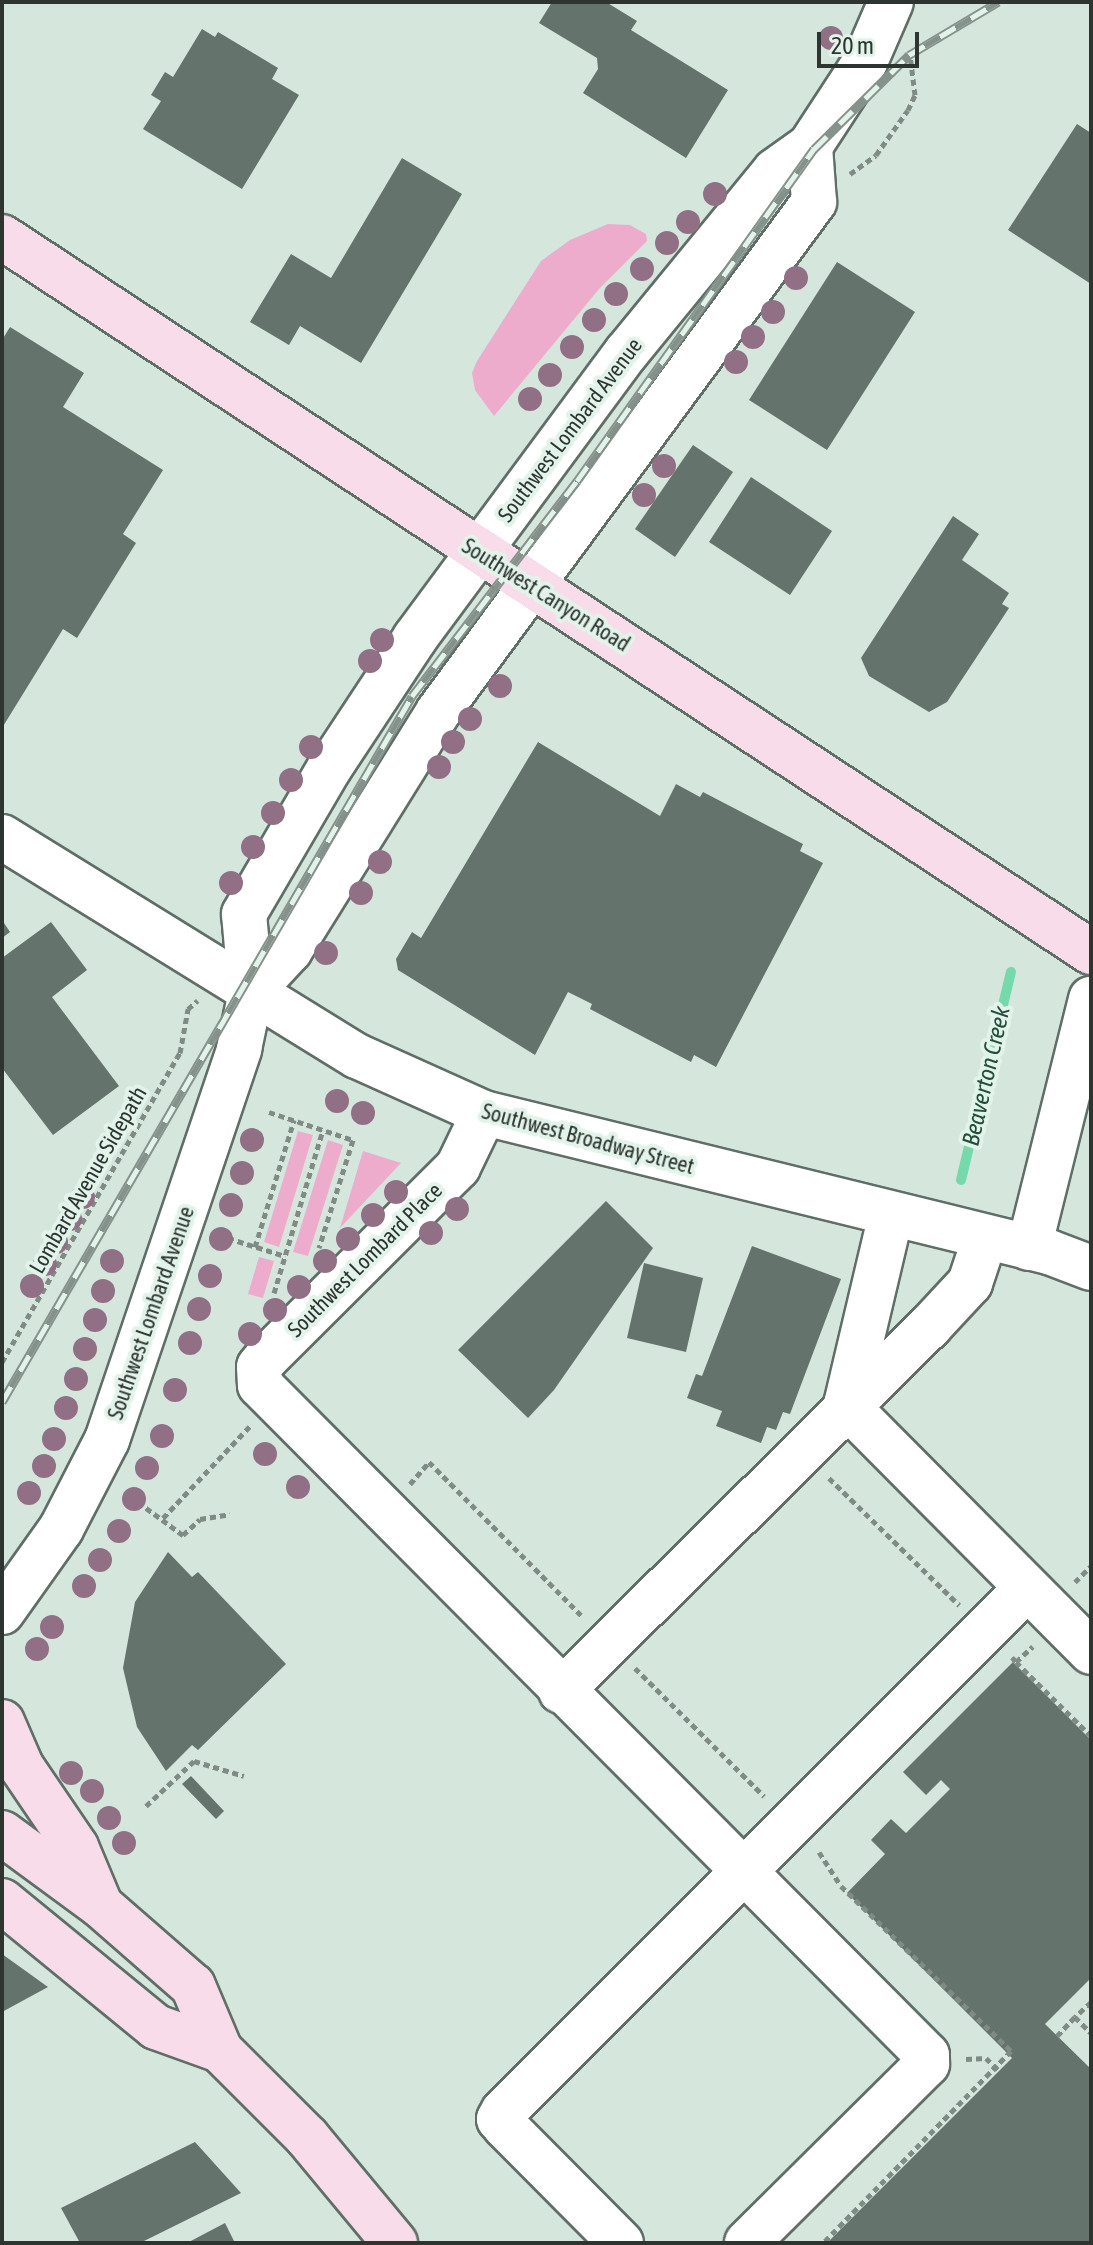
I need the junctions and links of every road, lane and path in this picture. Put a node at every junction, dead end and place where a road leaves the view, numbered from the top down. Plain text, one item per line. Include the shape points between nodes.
1 (898, 22) edge
2 (810, 146) junction
3 (814, 202) junction
4 (2, 237) edge
5 (479, 552) junction
6 (533, 586) junction
7 (2, 837) edge
8 (1091, 952) edge
9 (251, 992) junction
10 (1091, 999) edge
11 (188, 1009) dead end
12 (269, 1112) dead end
13 (484, 1113) junction
14 (294, 1120) junction
15 (323, 1130) junction
16 (891, 1214) junction
17 (228, 1238) dead end
18 (985, 1238) junction
19 (255, 1247) junction
20 (1029, 1248) junction
21 (318, 1252) dead end
22 (285, 1256) junction
23 (1091, 1268) edge
24 (269, 1309) dead end
25 (2, 1362) edge
26 (274, 1403) junction
27 (846, 1405) junction
28 (138, 1502) dead end
29 (230, 1514) dead end
30 (163, 1518) junction
31 (1027, 1588) junction
32 (2, 1612) edge
33 (1091, 1652) edge
34 (1016, 1662) dead end
35 (561, 1691) junction
36 (2, 1722) edge
37 (1091, 1736) edge
38 (244, 1776) dead end
39 (146, 1806) dead end
40 (2, 1833) edge
41 (738, 1871) junction
42 (2, 1901) edge
43 (100, 1905) junction
44 (1091, 2002) edge
45 (1075, 2017) junction
46 (1091, 2033) edge
47 (1057, 2036) dead end
48 (220, 2050) junction
49 (395, 2243) edge
50 (621, 2243) edge
51 (747, 2243) edge

1 - 2 street, Southwest Lombard Avenue
1 - 3 path via 915,87 908,110 876,155
2 - 3 street
2 - 5 street, Southwest Lombard Avenue via 775,171 626,353
3 - 6 street
4 - 5 main road, Southwest Canyon Road
5 - 6 main road, Southwest Canyon Road
5 - 9 street, Southwest Lombard Avenue via 371,701 244,914
6 - 8 main road, Southwest Canyon Road
6 - 9 street via 438,712 290,950
7 - 9 street, Southwest Broadway Street
9 - 13 street, Southwest Broadway Street via 357,1056
9 - 32 street, Southwest Lombard Avenue via 239,1049 107,1440 61,1529
10 - 20 street
11 - 25 path, Lombard Avenue Sidepath via 180,1053
12 - 14 path
13 - 16 street, Southwest Broadway Street
13 - 26 street, Southwest Lombard Place via 458,1167 259,1367 260,1385
14 - 15 path
14 - 19 path
15 - 21 path via 353,1140
15 - 22 path
16 - 18 street, Southwest Broadway Street
16 - 27 street
17 - 19 path
18 - 20 street, Southwest Broadway Street
18 - 27 street via 970,1283
19 - 22 path
20 - 23 street, Southwest Broadway Street
22 - 24 path
26 - 30 path via 176,1498
26 - 35 street
27 - 31 street
27 - 35 street
28 - 30 path
29 - 30 path via 200,1519 183,1535
31 - 33 street
31 - 41 street
34 - 37 path
35 - 41 street
36 - 43 main road via 21,1766 76,1847
38 - 39 path via 194,1761
40 - 43 main road
41 - 50 street via 499,2119
41 - 51 street via 929,2060
42 - 48 main road via 156,2027
43 - 48 main road via 193,1986
44 - 45 path
45 - 46 path
45 - 47 path
48 - 49 main road via 298,2127

